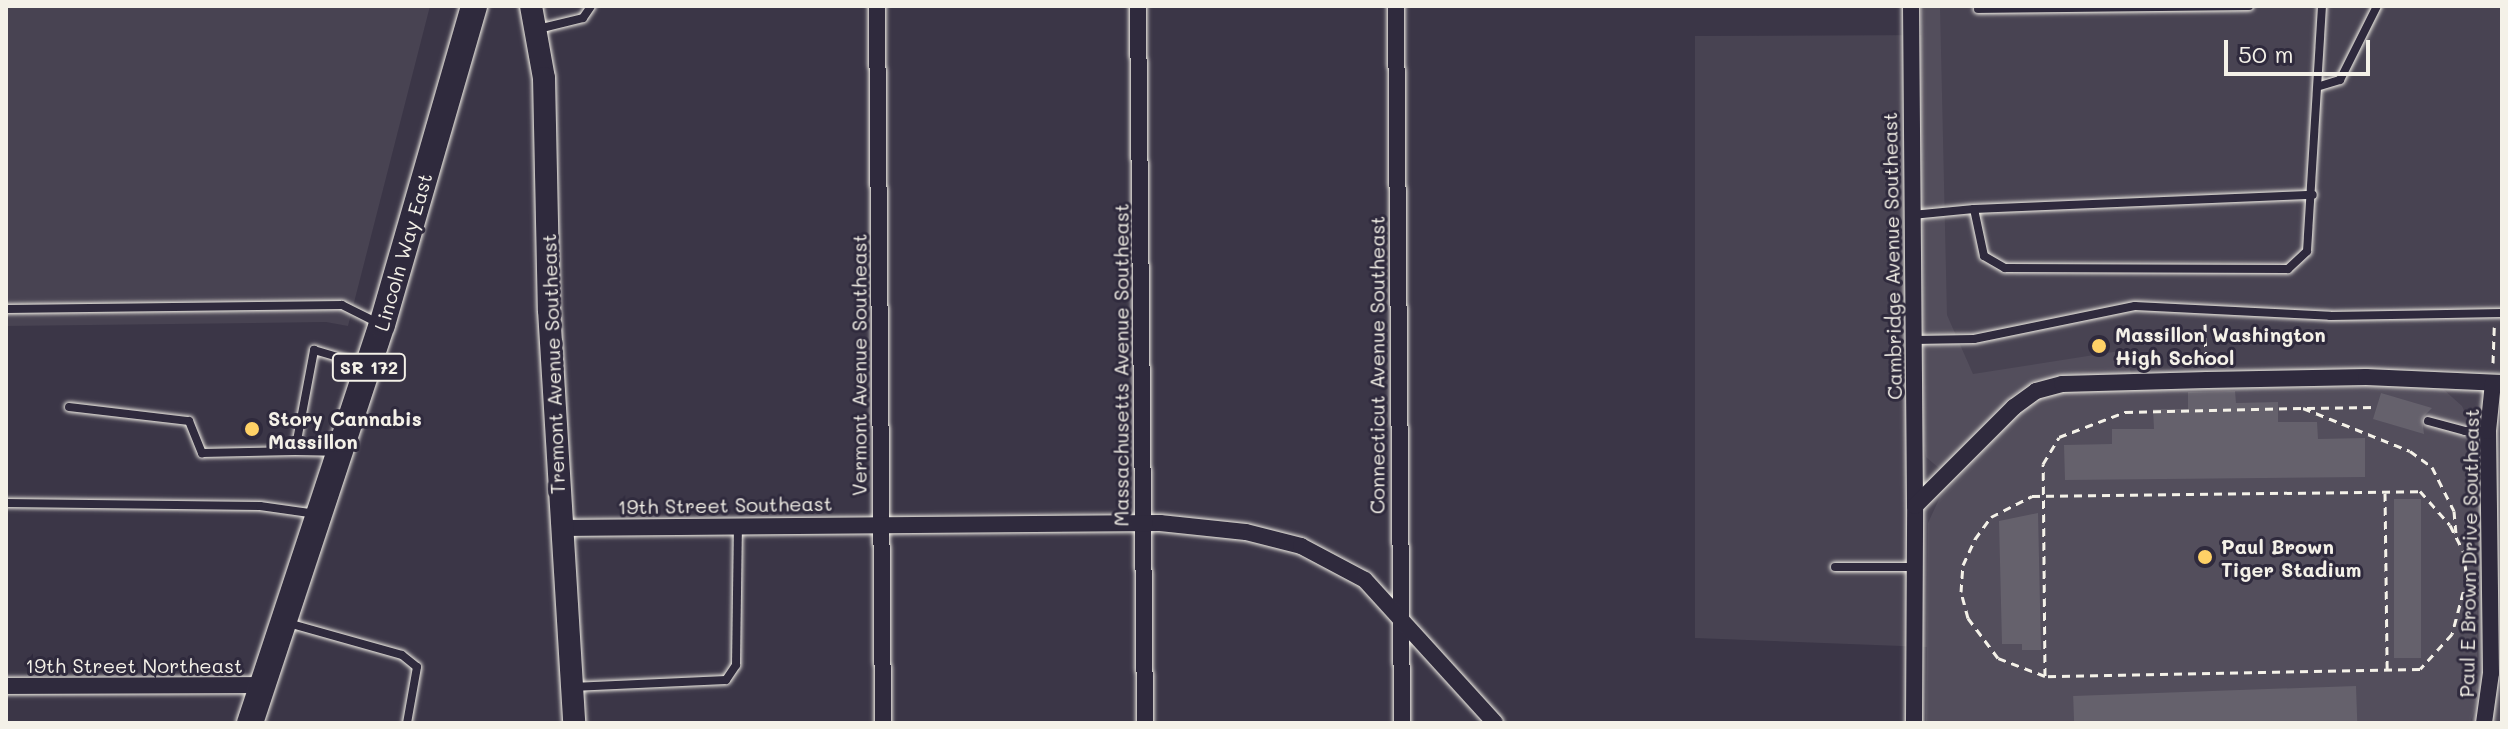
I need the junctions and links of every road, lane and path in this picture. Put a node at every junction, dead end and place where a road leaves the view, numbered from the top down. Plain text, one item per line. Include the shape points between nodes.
1 (474, 6) edge
2 (531, 6) edge
3 (591, 6) edge
4 (877, 6) edge
5 (1138, 6) edge
6 (1396, 6) edge
7 (1911, 6) edge
8 (2160, 6) edge
9 (2249, 6) edge
10 (2322, 6) edge
11 (2377, 6) edge
12 (1978, 9) dead end
13 (538, 29) junction
14 (2320, 86) junction
15 (2313, 195) junction
16 (1974, 209) junction
17 (1911, 215) junction
18 (2204, 308) junction
19 (6, 309) edge
20 (2498, 313) edge
21 (382, 325) junction
22 (1913, 340) junction
23 (369, 366) junction
24 (2207, 380) junction
25 (2498, 383) edge
26 (69, 407) dead end
27 (2376, 407) dead end
28 (2303, 408) junction
29 (2428, 421) dead end
30 (2488, 431) junction
31 (295, 451) junction
32 (342, 452) junction
33 (2385, 492) junction
34 (2043, 496) junction
35 (6, 503) edge
36 (1915, 506) junction
37 (321, 515) junction
38 (881, 523) junction
39 (1142, 523) junction
40 (738, 525) junction
41 (560, 528) junction
42 (2457, 539) junction
43 (1835, 567) dead end
44 (1915, 567) junction
45 (1400, 614) junction
46 (284, 622) junction
47 (2387, 669) junction
48 (2045, 676) junction
49 (263, 685) junction
50 (6, 686) edge
51 (571, 687) junction
52 (250, 723) edge
53 (407, 723) edge
54 (574, 723) edge
55 (883, 723) edge
56 (1145, 723) edge
57 (1402, 723) edge
58 (1495, 723) edge
59 (1914, 723) edge
60 (2484, 723) edge

1 - 21 main road, Lincoln Way East / SR 172
2 - 13 street, Tremont Avenue Southeast
3 - 13 lane via 583,18
4 - 38 street, Vermont Avenue Southeast
5 - 39 street, Massachusetts Avenue Southeast
6 - 45 street, Connecticut Avenue Southeast
7 - 17 street, Cambridge Avenue Southeast
8 - 9 lane
8 - 12 lane
10 - 14 lane
11 - 14 lane via 2340,80
13 - 41 street, Tremont Avenue Southeast
14 - 15 lane
15 - 16 lane
15 - 16 lane via 2307,251 2288,269 2259,271 2005,268 1984,256
16 - 17 lane
17 - 22 street, Cambridge Avenue Southeast
18 - 20 lane via 2330,316
18 - 22 lane via 2135,306 1974,339
18 - 24 path
19 - 21 lane via 342,305
20 - 25 path
21 - 23 main road, Lincoln Way East / SR 172
22 - 36 street, Cambridge Avenue Southeast
23 - 31 lane via 314,350
23 - 32 main road, Lincoln Way East / SR 172
24 - 25 street via 2366,377
24 - 36 street via 2062,384 2036,391
25 - 30 street, Paul E Brown Drive Southeast
26 - 31 lane via 189,421 202,453
27 - 28 path
28 - 34 path via 2112,416 2059,437 2043,464
28 - 42 path via 2410,451 2432,467 2454,511
29 - 30 lane
30 - 60 street, Paul E Brown Drive Southeast via 2491,660
31 - 32 lane
32 - 37 main road, Lincoln Way East / SR 172
33 - 34 path
33 - 42 path via 2420,491 2434,501
33 - 47 path
34 - 48 path
34 - 48 path via 2010,504 1991,517 1963,565 1961,592 1968,618 1998,658
35 - 37 lane via 260,506
36 - 44 street, Cambridge Avenue Southeast
37 - 46 main road, Lincoln Way East / SR 172
38 - 39 street, 19th Street Southeast
38 - 40 street, 19th Street Southeast
38 - 55 street, Vermont Avenue Southeast
39 - 45 street, 19th Street Southeast via 1274,538 1340,565
39 - 56 street, Massachusetts Avenue Southeast
40 - 41 street, 19th Street Southeast
40 - 51 lane via 736,665 726,680
41 - 51 street, Tremont Avenue Southeast
42 - 47 path via 2467,578 2452,634 2420,669
43 - 44 lane
44 - 59 street, Cambridge Avenue Southeast
45 - 57 street, Connecticut Avenue Southeast
45 - 58 street, 19th Street Southeast
46 - 49 main road, Lincoln Way East / SR 172
46 - 53 lane via 402,655 417,667
47 - 48 path
49 - 50 street, 19th Street Northeast
49 - 52 main road, Lincoln Way East / SR 172
51 - 54 street, Tremont Avenue Southeast

